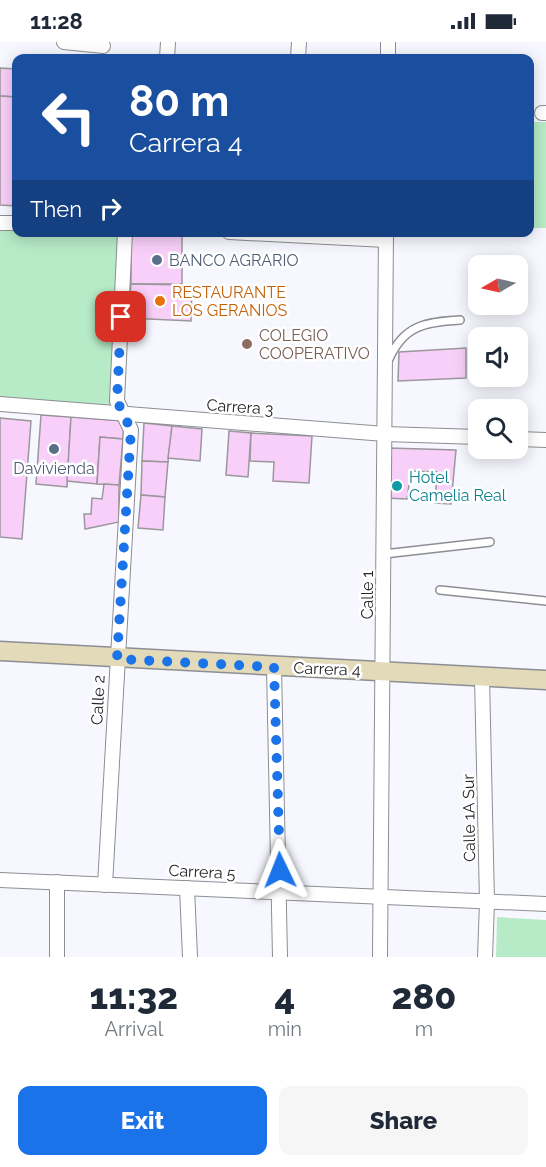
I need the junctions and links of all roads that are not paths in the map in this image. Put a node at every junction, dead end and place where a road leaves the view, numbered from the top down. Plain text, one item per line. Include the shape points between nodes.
1 (64, 42) edge
2 (104, 46) dead end
3 (125, 237) edge
4 (386, 237) edge
5 (460, 320) dead end
6 (385, 367) junction
7 (0, 404) edge
8 (124, 415) junction
9 (385, 434) junction
10 (468, 437) edge
11 (528, 439) edge
12 (546, 440) edge
13 (490, 542) dead end
14 (384, 554) junction
15 (440, 590) dead end
16 (546, 601) edge
17 (0, 651) edge
18 (117, 659) junction
19 (274, 667) junction
20 (383, 670) junction
21 (482, 677) junction
22 (546, 680) edge
23 (0, 880) edge
24 (57, 882) junction
25 (105, 885) junction
26 (188, 888) junction
27 (280, 892) junction
28 (381, 897) junction
29 (487, 902) junction
30 (546, 904) edge
31 (57, 957) edge
32 (190, 957) edge
33 (280, 957) edge
34 (380, 957) edge
35 (485, 957) edge

1 - 2 street
3 - 8 street, Calle 2 via 117,401
4 - 6 street, Calle 1
5 - 6 lane via 413,329 396,342
6 - 9 street, Calle 1
7 - 8 street, Carrera 3
8 - 9 street, Carrera 3
8 - 18 street, Calle 2 via 131,430
9 - 10 street, Carrera 3
9 - 14 street, Calle 1
11 - 12 street
13 - 14 lane
14 - 20 street, Calle 1
15 - 16 lane
17 - 18 main road, Carrera 4
18 - 19 main road, Carrera 4
18 - 25 street, Calle 2
19 - 20 main road, Carrera 4
19 - 27 street
20 - 21 main road, Carrera 4
20 - 28 street, Calle 1
21 - 22 main road, Carrera 4
21 - 29 street, Calle 1A Sur
23 - 24 street, Carrera 5
24 - 25 street, Carrera 5
24 - 31 street
25 - 26 street, Carrera 5
26 - 27 street, Carrera 5
26 - 32 street
27 - 28 street, Carrera 5
27 - 33 street
28 - 29 street, Carrera 5
28 - 34 street, Calle 1
29 - 30 street, Carrera 5
29 - 35 street, Calle 1A Sur

